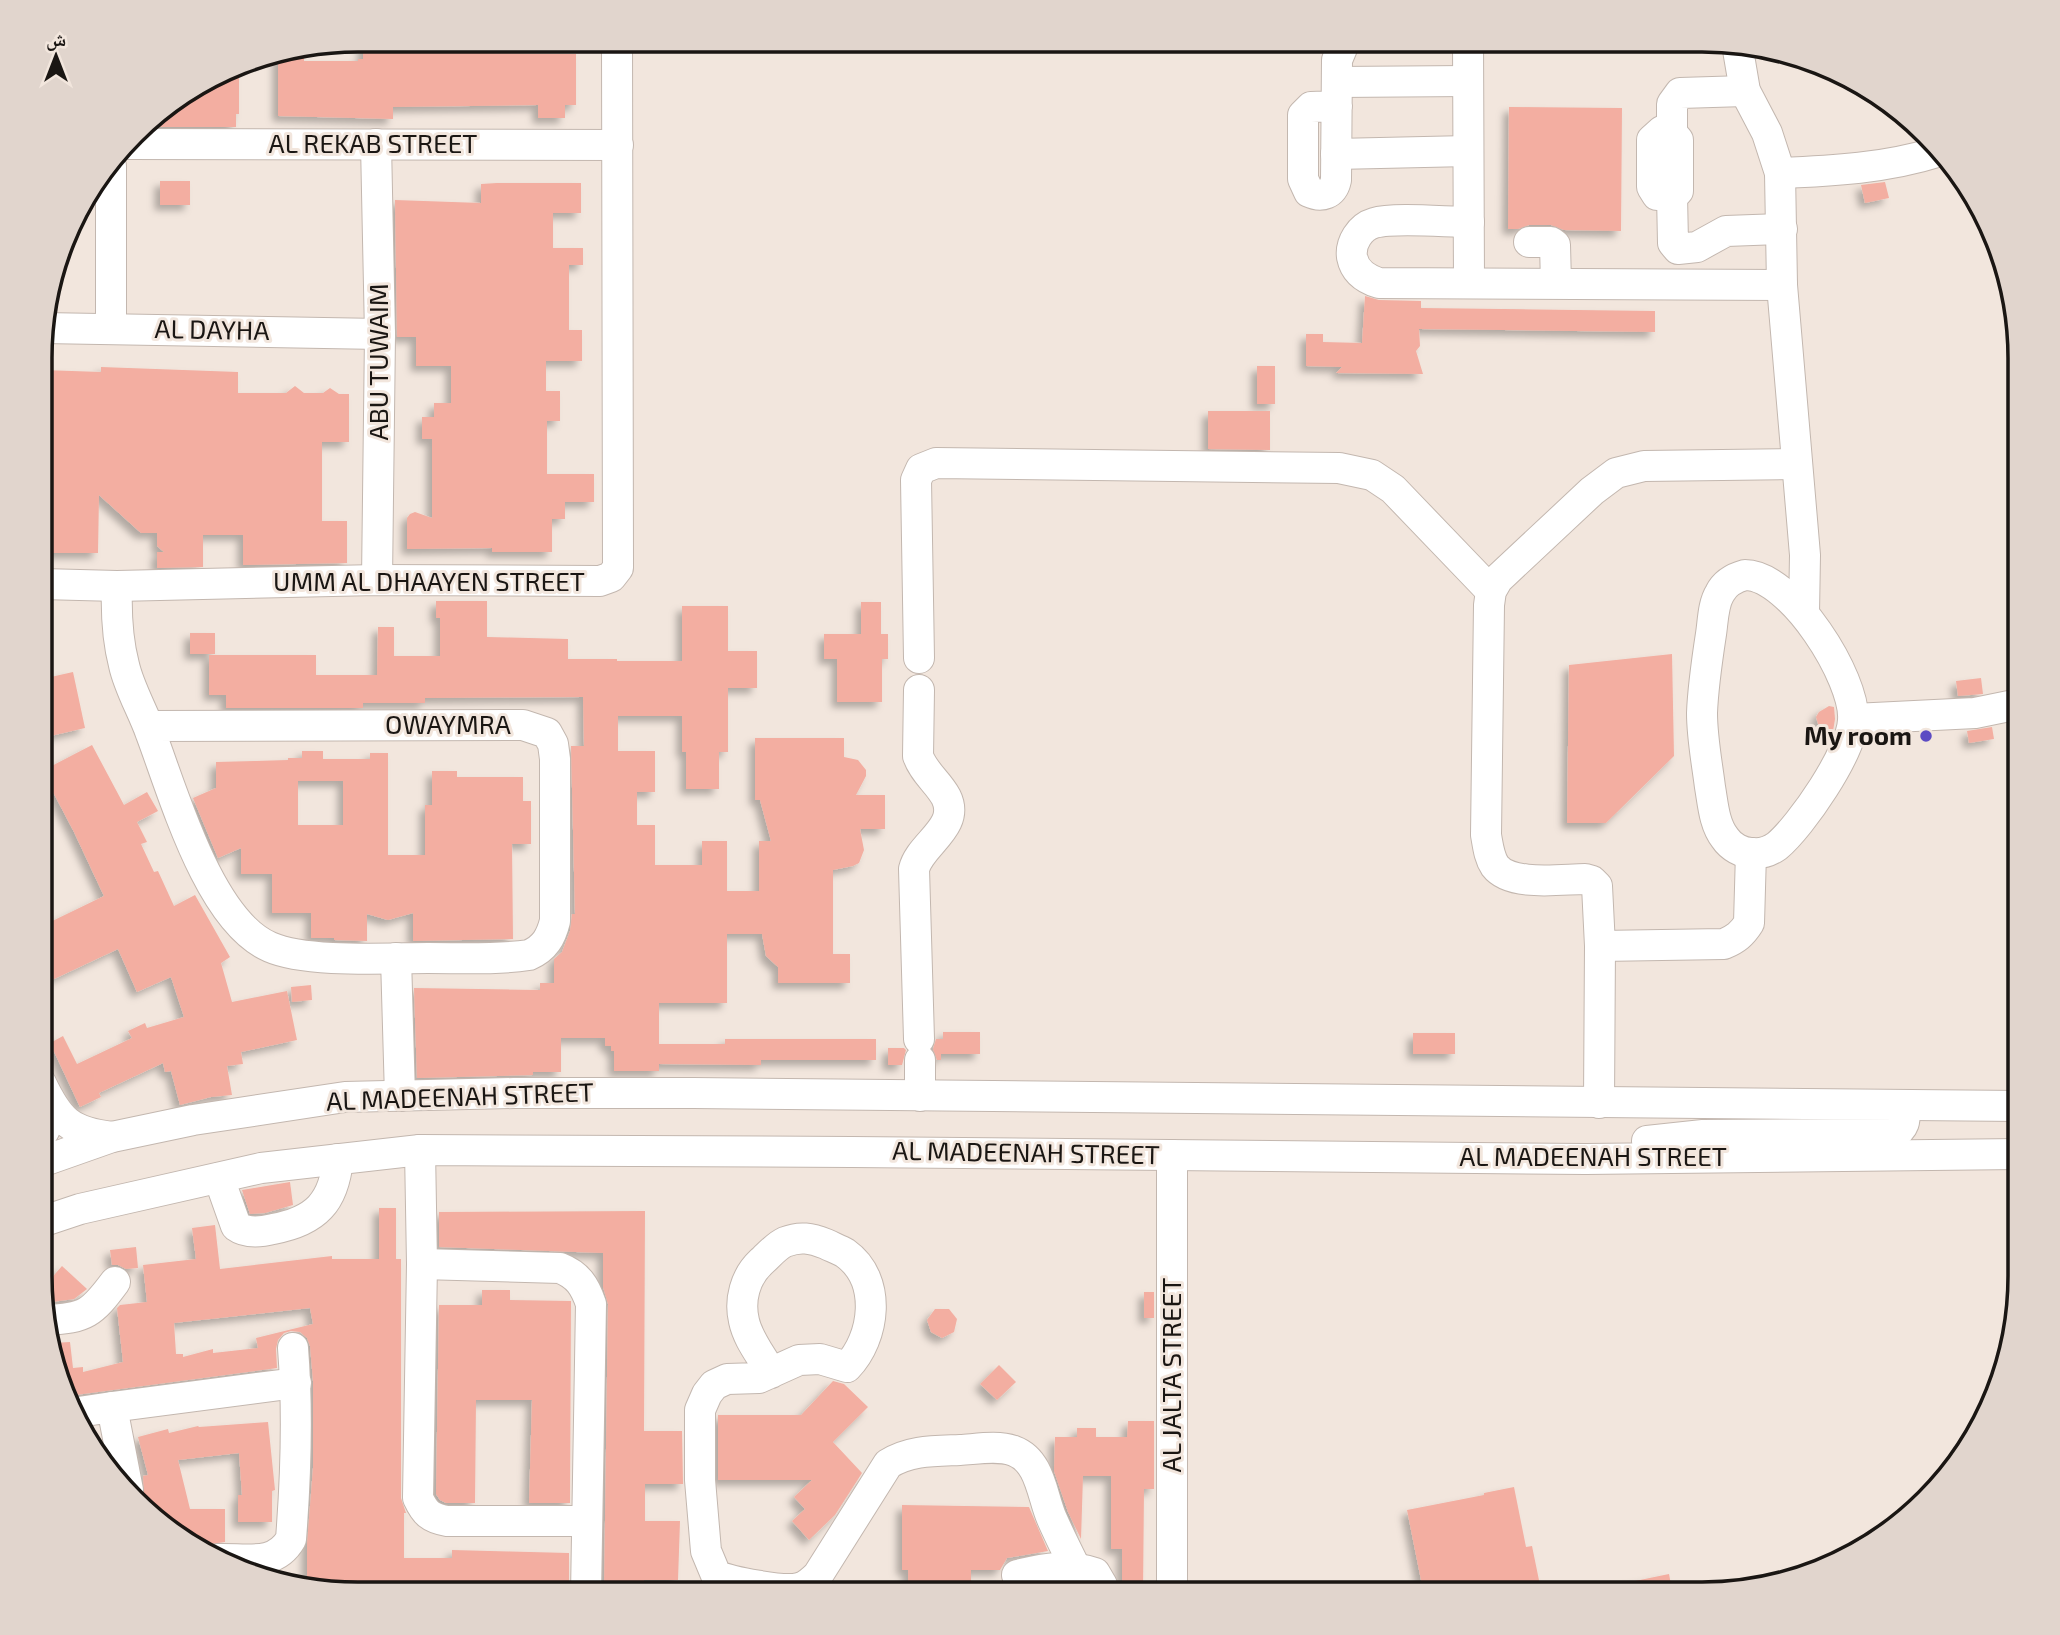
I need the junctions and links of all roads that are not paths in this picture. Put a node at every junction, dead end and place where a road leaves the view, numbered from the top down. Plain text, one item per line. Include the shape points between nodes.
1 (617, 52) edge
2 (1340, 52) edge
3 (1468, 52) edge
4 (1739, 55) edge
5 (1468, 81) junction
6 (1745, 91) junction
7 (1337, 94) junction
8 (140, 144) edge
9 (376, 144) junction
10 (618, 145) junction
11 (1468, 151) junction
12 (1336, 154) junction
13 (1929, 154) edge
14 (1780, 173) junction
15 (111, 179) edge
16 (1469, 222) junction
17 (1782, 229) junction
18 (1529, 242) dead end
19 (1469, 283) junction
20 (1556, 283) junction
21 (1782, 285) junction
22 (54, 328) edge
23 (111, 328) junction
24 (380, 334) junction
25 (1797, 464) junction
26 (377, 580) junction
27 (52, 584) edge
28 (117, 586) junction
29 (1491, 591) junction
30 (1804, 613) junction
31 (2008, 706) edge
32 (1854, 719) junction
33 (148, 726) junction
34 (1751, 853) junction
35 (1600, 946) junction
36 (396, 958) junction
37 (400, 1096) junction
38 (920, 1096) junction
39 (52, 1101) edge
40 (1600, 1103) junction
41 (1905, 1106) junction
42 (2008, 1106) edge
43 (112, 1137) junction
44 (420, 1150) junction
45 (2008, 1154) edge
46 (1172, 1155) junction
47 (52, 1157) edge
48 (338, 1159) junction
49 (1586, 1159) junction
50 (219, 1178) junction
51 (52, 1218) edge
52 (422, 1264) junction
53 (115, 1282) dead end
54 (56, 1319) edge
55 (293, 1348) dead end
56 (771, 1373) junction
57 (296, 1382) junction
58 (112, 1407) junction
59 (84, 1411) edge
60 (125, 1474) edge
61 (586, 1521) junction
62 (254, 1564) edge
63 (1075, 1567) junction
64 (1017, 1575) dead end
65 (586, 1582) edge
66 (737, 1582) edge
67 (811, 1582) edge
68 (1100, 1582) edge
69 (1172, 1582) edge

1 - 10 street, UMM AL DHAAYEN STREET
2 - 7 street
3 - 5 street
4 - 6 street
5 - 7 street
5 - 11 street
6 - 14 street via 1770,140
6 - 17 street via 1680,93 1672,104 1672,133 1662,131 1652,140 1653,190 1657,195 1672,195 1673,243 1678,249 1697,247 1726,231
7 - 12 street
7 - 12 street via 1303,115 1303,179 1309,192 1323,195 1334,187
8 - 9 street, AL REKAB STREET
9 - 10 street, AL REKAB STREET
9 - 24 street, ABU TUWAIM
10 - 26 street, UMM AL DHAAYEN STREET via 618,568 611,578 600,582
11 - 12 street
11 - 16 street
13 - 14 street via 1843,169
14 - 17 street
15 - 23 street
16 - 19 street
16 - 19 street via 1373,223 1358,234 1352,250 1362,275 1378,283
17 - 21 street
18 - 20 street via 1555,245
19 - 20 street
20 - 21 street
21 - 25 street
22 - 23 street, AL DAYHA
23 - 24 street, AL DAYHA
24 - 26 street, ABU TUWAIM
25 - 29 street via 1644,466 1616,473 1503,574
25 - 30 street via 1806,564
26 - 28 street, UMM AL DHAAYEN STREET
27 - 28 street, UMM AL DHAAYEN STREET
28 - 33 street, OWAYMRA via 116,623 124,668
29 - 35 street via 1489,852 1496,867 1521,880 1592,881 1599,893
29 - 38 street via 1393,489 1350,468 936,463 921,468 916,480 919,659 932,664 934,671 931,684 919,690 918,756 949,808 944,828 921,851 914,869
30 - 32 street via 1851,699
30 - 34 street via 1780,590 1754,575 1731,580 1717,598 1703,695 1705,751 1719,827 1725,840
31 - 32 street via 1975,713
32 - 34 street via 1842,759 1814,800 1774,847
33 - 36 street, OWAYMRA via 201,865 253,938 293,953
33 - 36 street, OWAYMRA via 523,725 547,733 555,759 555,921 551,937 537,952 521,956
34 - 35 street via 1749,923 1734,940 1724,944
35 - 40 street
36 - 37 street
37 - 38 street, AL MADEENAH STREET
37 - 43 street, AL MADEENAH STREET via 345,1097
38 - 40 street, AL MADEENAH STREET
39 - 43 street via 65,1122 87,1134
40 - 41 street, AL MADEENAH STREET
41 - 42 street, AL MADEENAH STREET
41 - 49 street via 1904,1126 1894,1135 1676,1138
43 - 47 street, AL MADEENAH STREET
44 - 46 street, AL MADEENAH STREET
44 - 48 street, AL MADEENAH STREET
44 - 52 street
45 - 49 street, AL MADEENAH STREET
46 - 49 street, AL MADEENAH STREET
46 - 69 street, AL JALTA STREET
48 - 50 street, AL MADEENAH STREET
48 - 50 street via 332,1191 317,1212 304,1221 261,1232 236,1226
50 - 51 street, AL MADEENAH STREET
52 - 61 street via 560,1268 573,1273 587,1289 591,1304
52 - 61 street via 418,1497 424,1511 447,1521
53 - 54 street via 85,1314
55 - 57 street
56 - 56 street via 811,1359 847,1367 862,1348 871,1304 867,1283 846,1254 799,1238 782,1243 756,1266 743,1296 743,1319
56 - 66 street via 714,1385 700,1410 706,1551 716,1575
57 - 58 street
57 - 62 street via 291,1539 284,1550
58 - 59 street
58 - 60 street
61 - 65 street
63 - 64 street
63 - 67 street via 1049,1513 1039,1477 1015,1451 920,1452 888,1464
63 - 68 street via 1095,1573

